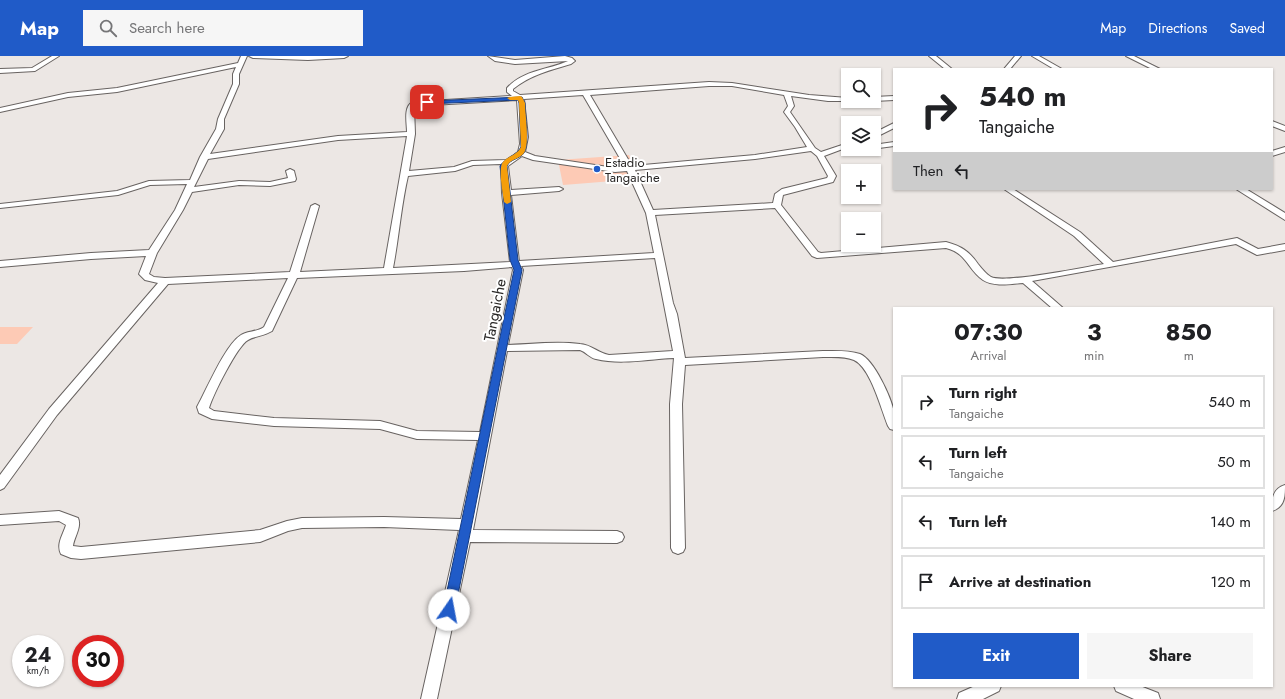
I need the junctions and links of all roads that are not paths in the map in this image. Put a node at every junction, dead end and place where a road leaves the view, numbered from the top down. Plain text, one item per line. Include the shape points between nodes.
1 (56, 56) edge
2 (244, 56) edge
3 (252, 56) edge
4 (344, 56) edge
5 (491, 56) edge
6 (932, 56) edge
7 (1018, 56) edge
8 (1035, 56) edge
9 (1130, 56) edge
10 (295, 57) edge
11 (239, 65) junction
12 (948, 68) edge
13 (1008, 68) edge
14 (1057, 68) edge
15 (1155, 68) edge
16 (0, 71) edge
17 (586, 94) junction
18 (787, 94) junction
19 (520, 98) junction
20 (893, 98) edge
21 (841, 99) edge
22 (881, 99) edge
23 (0, 110) edge
24 (1273, 123) edge
25 (893, 126) edge
26 (1285, 129) edge
27 (881, 132) edge
28 (411, 134) junction
29 (893, 144) edge
30 (881, 146) edge
31 (841, 148) edge
32 (812, 149) junction
33 (1285, 149) edge
34 (521, 153) junction
35 (1273, 154) edge
36 (820, 155) junction
37 (204, 157) junction
38 (506, 162) junction
39 (630, 169) junction
40 (290, 171) dead end
41 (406, 174) junction
42 (191, 186) junction
43 (559, 189) dead end
44 (1010, 190) edge
45 (1242, 190) edge
46 (506, 193) junction
47 (777, 205) junction
48 (0, 206) edge
49 (316, 206) dead end
50 (650, 213) junction
51 (1285, 217) edge
52 (1285, 247) edge
53 (152, 253) junction
54 (659, 256) junction
55 (515, 263) junction
56 (2, 265) edge
57 (1111, 265) junction
58 (388, 270) junction
59 (294, 275) junction
60 (1024, 279) junction
61 (165, 281) junction
62 (1057, 307) edge
63 (502, 348) junction
64 (679, 358) junction
65 (893, 424) edge
66 (484, 436) junction
67 (0, 485) edge
68 (1285, 490) edge
69 (1273, 503) edge
70 (0, 520) edge
71 (466, 530) junction
72 (617, 537) dead end
73 (678, 548) dead end
74 (991, 687) edge
75 (1124, 687) edge
76 (429, 699) edge
77 (965, 699) edge
78 (1152, 699) edge

1 - 16 street via 33,70
2 - 11 street
3 - 10 main road
4 - 10 main road
5 - 19 street via 509,61 572,61 514,84 510,92
6 - 12 street
7 - 13 street
8 - 14 street
9 - 15 street
11 - 23 street via 112,91 71,94
11 - 37 street via 236,84 221,119 220,129
17 - 18 street via 702,84 729,84
17 - 19 street
17 - 39 street
18 - 21 street
18 - 32 street via 791,106 787,112
19 - 28 street via 415,103 410,108
19 - 34 street via 524,147
20 - 22 street
24 - 26 street
25 - 27 street
28 - 37 street via 338,138
28 - 41 street
29 - 30 street
31 - 36 street
32 - 36 street
32 - 39 street
33 - 35 street
34 - 38 street
34 - 39 street via 533,158 590,167
36 - 47 street via 832,178 782,192 779,194
37 - 42 street
38 - 41 street via 472,163 455,169
38 - 46 street, Tangaiche
39 - 50 street
40 - 42 street via 292,179 284,182
41 - 58 street via 399,199
42 - 48 street via 149,183 118,193
42 - 53 street
43 - 46 street
44 - 57 street via 1077,234
45 - 51 street
46 - 55 street, Tangaiche
47 - 50 street
47 - 60 street via 817,255 946,245 964,251 987,279
49 - 59 street
50 - 54 street
52 - 57 street via 1257,252 1237,241
53 - 56 street
53 - 61 street via 144,274 151,279
54 - 55 street
54 - 64 street
55 - 58 street via 464,268
55 - 63 street, Tangaiche via 518,270
57 - 60 street
58 - 59 street
59 - 61 street
59 - 66 street via 268,329 245,337 235,346 203,410 212,415 274,422 356,423 380,425 418,434
60 - 62 street
61 - 67 street via 53,412
63 - 64 street via 581,347 598,356 609,358
63 - 66 street, Tangaiche
64 - 65 street via 823,354 857,357 865,362 872,372
64 - 73 street via 676,404
66 - 71 street, Tangaiche
68 - 69 street
70 - 71 street via 59,516 67,518 72,522 72,528 65,544 66,550 81,553 260,536 302,523 384,522
71 - 72 street
71 - 76 street, Tangaiche
74 - 77 street
75 - 78 street

